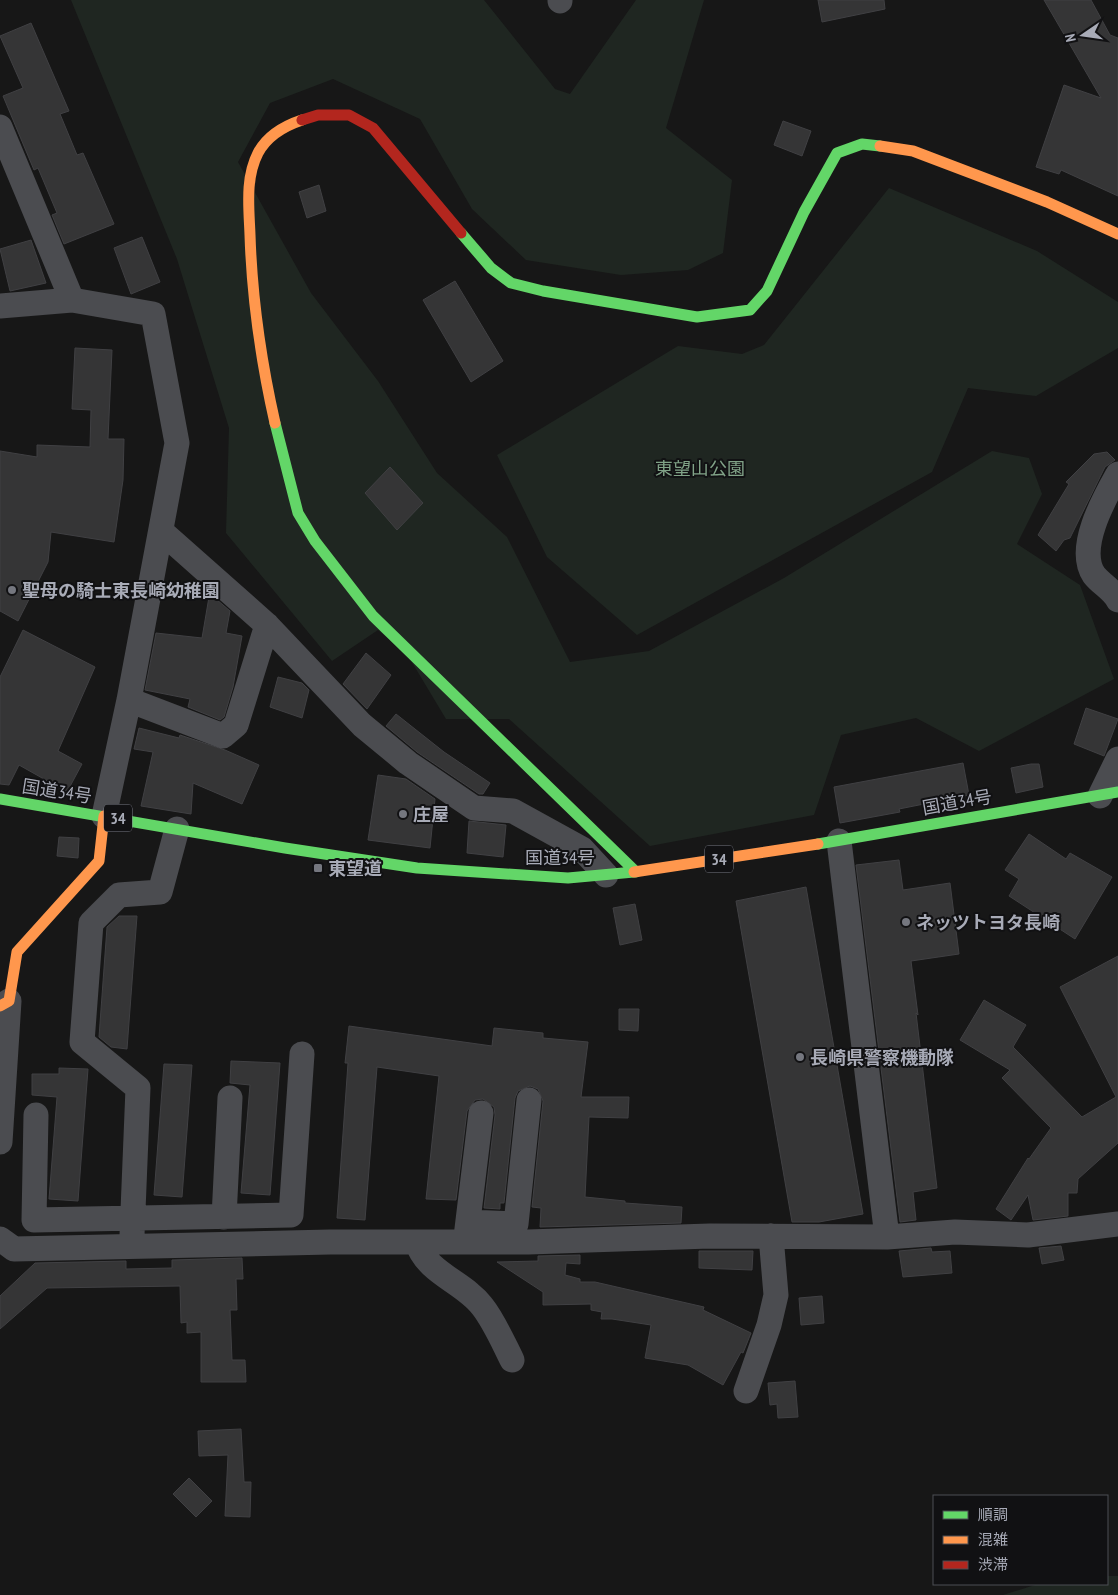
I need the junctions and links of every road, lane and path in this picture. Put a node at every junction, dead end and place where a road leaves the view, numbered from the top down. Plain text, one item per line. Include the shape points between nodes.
1 (0, 128) edge
2 (1118, 234) edge
3 (72, 300) junction
4 (0, 306) edge
5 (1118, 474) edge
6 (161, 531) junction
7 (1118, 600) edge
8 (267, 625) junction
9 (129, 700) junction
10 (1118, 759) edge
11 (1109, 794) edge
12 (0, 799) edge
13 (104, 816) junction
14 (177, 829) junction
15 (839, 841) junction
16 (636, 872) junction
17 (606, 874) junction
18 (4, 1004) edge
19 (302, 1054) dead end
20 (230, 1098) dead end
21 (529, 1100) dead end
22 (481, 1113) dead end
23 (36, 1115) dead end
24 (0, 1142) edge
25 (224, 1217) junction
26 (133, 1219) junction
27 (1118, 1224) edge
28 (466, 1232) junction
29 (771, 1236) junction
30 (887, 1237) junction
31 (0, 1239) edge
32 (417, 1242) junction
33 (132, 1247) junction
34 (512, 1360) dead end
35 (746, 1391) dead end

1 - 3 street
2 - 16 main road via 1047,202 913,151 862,144 836,153 804,212 768,291 750,310 697,316 543,291 512,282 491,268 373,128 349,115 318,115 293,123 278,130 259,151 248,192 252,287 267,388 281,456 298,513 373,616
3 - 4 street
3 - 6 street via 153,314 177,443
5 - 7 street via 1091,534 1086,554 1094,575
6 - 8 street
6 - 9 street
8 - 9 street via 236,725 223,736
8 - 17 street via 362,725 408,762 474,808 513,811 582,849
9 - 13 street
10 - 11 street
11 - 15 main road, 国道34号 / 34
12 - 13 main road, 国道34号 / 34
13 - 14 main road, 国道34号 / 34
13 - 18 main road via 99,861 17,952
14 - 17 main road, 国道34号 / 34 via 417,868 568,878
14 - 26 street via 160,892 119,895 91,922 82,1042 138,1088
15 - 16 main road, 国道34号 / 34
15 - 30 street
16 - 17 main road, 国道34号 / 34
18 - 24 street
19 - 25 street via 291,1215
20 - 25 street
21 - 28 street via 516,1224
22 - 28 street
23 - 26 street via 34,1220
25 - 26 street
26 - 33 street
27 - 30 street via 1028,1235 955,1232
28 - 29 street
28 - 32 street
29 - 30 street
29 - 35 street via 776,1294 770,1325
31 - 33 street via 14,1249
32 - 33 street
32 - 34 street via 420,1252 435,1268 482,1305

